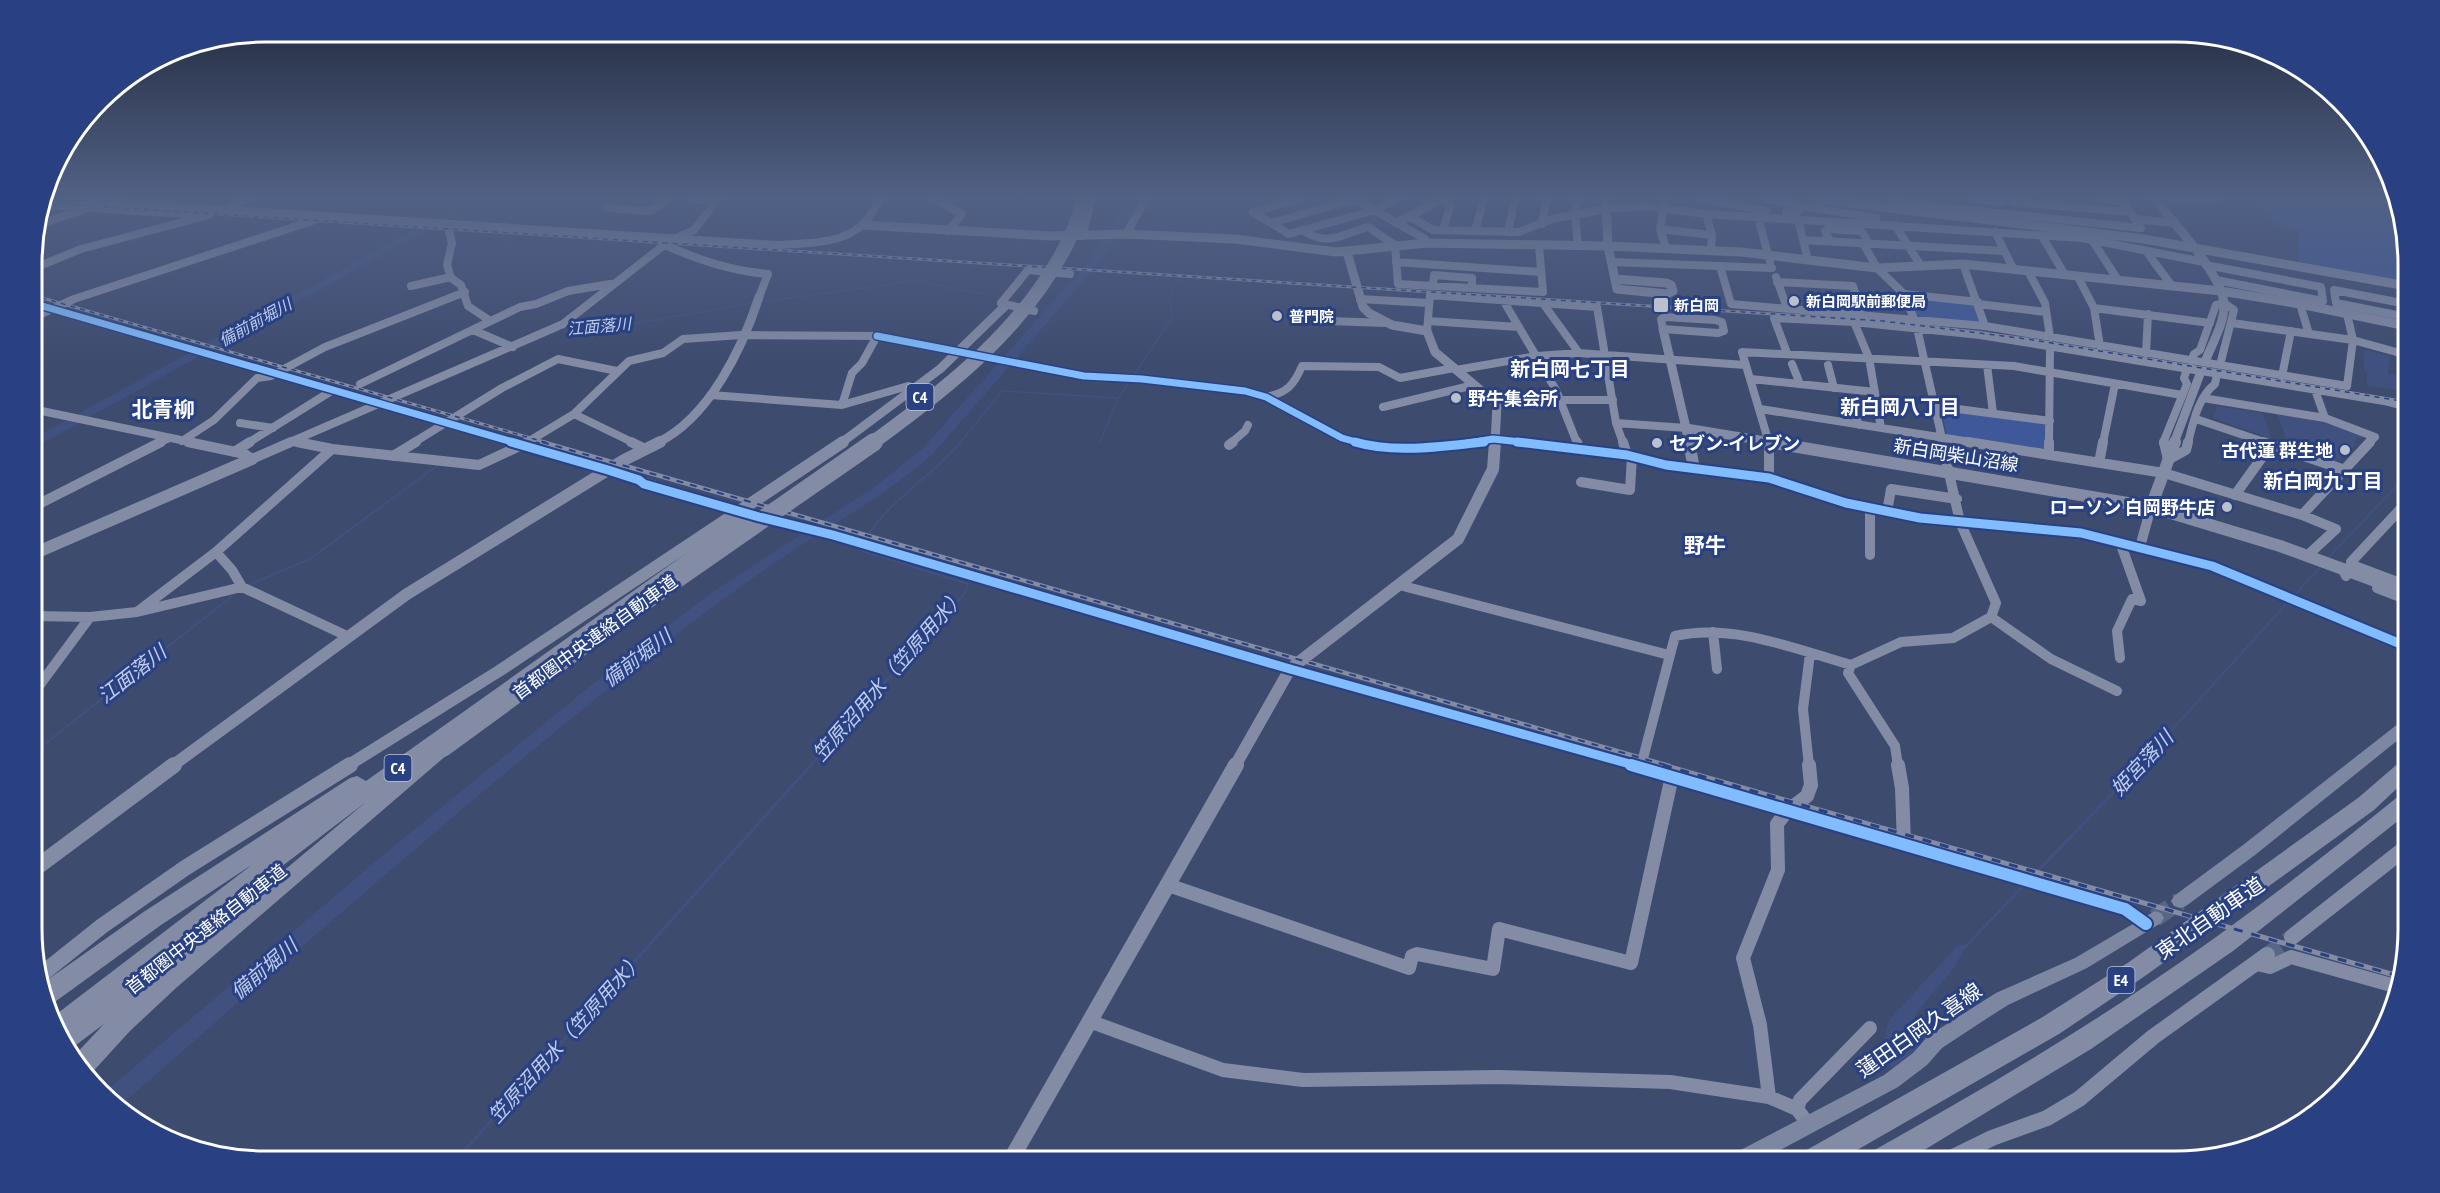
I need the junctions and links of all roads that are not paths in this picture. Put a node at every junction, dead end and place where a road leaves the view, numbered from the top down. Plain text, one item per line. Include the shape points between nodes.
1 (1767, 254) edge
2 (67, 255) edge
3 (211, 255) edge
4 (449, 255) edge
5 (651, 255) edge
6 (688, 255) edge
7 (1051, 255) edge
8 (1062, 255) edge
9 (1348, 255) edge
10 (1396, 255) edge
11 (1540, 255) edge
12 (1610, 255) edge
13 (1772, 255) edge
14 (1807, 255) edge
15 (1871, 255) edge
16 (1914, 255) edge
17 (2006, 255) edge
18 (2053, 255) edge
19 (2102, 255) edge
20 (2149, 255) edge
21 (2163, 255) edge
22 (2197, 255) edge
23 (2237, 255) edge
24 (1808, 260) junction
25 (1396, 262) junction
26 (1612, 262) junction
27 (1963, 264) junction
28 (2205, 264) junction
29 (42, 265) edge
30 (1720, 266) junction
31 (1921, 266) junction
32 (1772, 268) junction
33 (1877, 268) junction
34 (2014, 270) junction
35 (2028, 271) junction
36 (1541, 272) junction
37 (1070, 274) dead end
38 (2065, 275) junction
39 (451, 277) junction
40 (2078, 277) junction
41 (1615, 279) junction
42 (2118, 280) junction
43 (2216, 280) junction
44 (1777, 282) junction
45 (610, 284) junction
46 (2398, 284) edge
47 (411, 286) dead end
48 (2172, 286) junction
49 (2221, 291) junction
50 (465, 292) junction
51 (1904, 294) junction
52 (1360, 299) junction
53 (758, 300) joint
54 (1503, 300) junction
55 (1542, 302) junction
56 (2398, 302) edge
57 (1429, 303) junction
58 (1978, 303) junction
59 (2224, 303) junction
60 (2300, 304) junction
61 (1006, 305) junction
62 (42, 306) edge
63 (1787, 308) junction
64 (2094, 308) junction
65 (51, 309) junction
66 (1034, 311) dead end
67 (2046, 312) junction
68 (42, 313) edge
69 (1862, 314) junction
70 (2148, 314) junction
71 (2347, 314) junction
72 (2398, 315) edge
73 (489, 320) junction
74 (1329, 321) dead end
75 (1854, 322) junction
76 (2232, 322) junction
77 (1386, 323) junction
78 (1916, 323) junction
79 (2210, 323) junction
80 (2398, 324) edge
81 (1427, 326) junction
82 (1985, 326) junction
83 (1519, 327) junction
84 (1663, 329) junction
85 (472, 330) junction
86 (2291, 332) junction
87 (2309, 334) junction
88 (1980, 335) junction
89 (746, 336) junction
90 (877, 336) junction
91 (2353, 340) junction
92 (2050, 342) junction
93 (1983, 344) dead end
94 (2100, 346) junction
95 (513, 347) junction
96 (958, 352) junction
97 (1787, 352) junction
98 (2398, 352) edge
99 (1579, 353) junction
100 (2146, 353) junction
101 (1606, 355) junction
102 (1537, 356) junction
103 (1869, 358) junction
104 (1670, 359) junction
105 (1924, 362) junction
106 (2205, 362) dead end
107 (1792, 364) dead end
108 (1745, 365) junction
109 (1828, 365) dead end
110 (1987, 365) junction
111 (2189, 365) junction
112 (1455, 369) junction
113 (2219, 370) junction
114 (617, 371) junction
115 (2050, 373) junction
116 (274, 374) junction
117 (2200, 374) dead end
118 (2282, 376) junction
119 (1751, 379) junction
120 (360, 384) dead end
121 (1800, 384) junction
122 (2115, 384) junction
123 (1474, 385) junction
124 (917, 388) junction
125 (1834, 388) junction
126 (333, 390) junction
127 (2315, 390) junction
128 (1875, 392) junction
129 (933, 393) dead end
130 (711, 395) junction
131 (2182, 395) junction
132 (1266, 397) junction
133 (2203, 398) junction
134 (1562, 400) junction
135 (1612, 400) junction
136 (380, 404) junction
137 (842, 405) junction
138 (2398, 405) edge
139 (1935, 406) junction
140 (1383, 407) dead end
141 (1818, 407) dead end
142 (1853, 408) dead end
143 (1760, 409) junction
144 (42, 411) edge
145 (1993, 413) junction
146 (574, 414) junction
147 (2325, 418) junction
148 (1822, 419) junction
149 (2196, 419) junction
150 (2050, 421) junction
151 (240, 423) dead end
152 (446, 423) junction
153 (1616, 423) junction
154 (1859, 424) junction
155 (1248, 425) dead end
156 (273, 428) junction
157 (1686, 428) junction
158 (1881, 428) junction
159 (169, 438) junction
160 (1942, 438) junction
161 (1493, 439) junction
162 (182, 441) junction
163 (292, 441) junction
164 (1769, 442) junction
165 (523, 445) junction
166 (1229, 445) dead end
167 (2271, 445) junction
168 (332, 449) junction
169 (645, 449) junction
170 (1579, 449) junction
171 (234, 452) junction
172 (1629, 455) junction
173 (2049, 455) junction
174 (393, 456) junction
175 (252, 459) junction
176 (2168, 460) junction
177 (2099, 463) junction
178 (1694, 469) junction
179 (608, 470) junction
180 (2345, 470) junction
181 (1950, 472) junction
182 (2164, 473) junction
183 (1769, 478) junction
184 (1581, 482) dead end
185 (2235, 495) junction
186 (1957, 500) junction
187 (42, 502) edge
188 (2151, 507) junction
189 (1870, 508) junction
190 (2398, 511) edge
191 (1887, 512) junction
192 (744, 514) junction
193 (2302, 515) junction
194 (1960, 522) junction
195 (2120, 542) junction
196 (2140, 547) junction
197 (42, 550) edge
198 (216, 552) junction
199 (1870, 555) dead end
200 (2311, 556) junction
201 (2346, 569) junction
202 (2398, 583) edge
203 (1399, 585) junction
204 (242, 587) junction
205 (2398, 589) edge
206 (2398, 595) edge
207 (137, 612) junction
208 (42, 616) edge
209 (90, 616) junction
210 (1991, 617) junction
211 (1713, 632) junction
212 (348, 636) junction
213 (2398, 643) edge
214 (1810, 654) junction
215 (1670, 655) junction
216 (2120, 658) dead end
217 (1851, 665) junction
218 (1290, 669) junction
219 (1718, 669) dead end
220 (42, 682) edge
221 (2116, 691) dead end
222 (2398, 732) edge
223 (443, 748) junction
224 (1641, 768) junction
225 (378, 771) junction
226 (2398, 775) edge
227 (1672, 776) junction
228 (2398, 809) edge
229 (1787, 811) junction
230 (1904, 844) junction
231 (2398, 854) edge
232 (42, 863) edge
233 (1168, 885) junction
234 (2180, 901) tunnel mouth
235 (2150, 921) joint
236 (2292, 937) tunnel mouth
237 (2262, 960) joint
238 (46, 971) edge
239 (2391, 985) edge
240 (51, 992) edge
241 (58, 1013) edge
242 (1089, 1021) junction
243 (63, 1023) edge
244 (1870, 1028) dead end
245 (70, 1036) edge
246 (86, 1061) edge
247 (1769, 1097) junction
248 (1797, 1109) junction
249 (1809, 1125) junction
250 (1016, 1151) edge
251 (1759, 1151) edge
252 (1831, 1151) edge
253 (1898, 1151) edge
254 (1965, 1151) edge

1 - 32 street
2 - 29 street
3 - 65 street
4 - 39 street via 447,265
5 - 45 street
6 - 53 street via 716,266 768,274
7 - 192 highway, 首都圏中央連絡自動車道 / C4 via 1017,305 930,389
8 - 223 highway, 首都圏中央連絡自動車道 / C4, bridge via 1014,322 969,366 870,445 599,633
9 - 52 street
10 - 25 street
11 - 36 street
12 - 26 street
13 - 24 street
14 - 24 street
15 - 33 street
16 - 31 street
17 - 34 street
18 - 38 street
19 - 42 street
20 - 48 street
21 - 28 street
22 - 28 street
23 - 46 street
24 - 33 street
25 - 36 street
25 - 36 street via 1398,284 1543,292
26 - 30 street
26 - 41 street
27 - 31 street
27 - 34 street
27 - 58 street
28 - 43 street
28 - 43 street via 2321,287 2323,301
30 - 32 street
30 - 63 street via 1731,304
31 - 33 street
32 - 44 street
33 - 51 street
34 - 35 street
35 - 38 street
35 - 67 street
37 - 61 street via 1028,270 1001,303
38 - 40 street
39 - 47 street
39 - 50 street
40 - 42 street
40 - 64 street
41 - 41 street via 1617,289 1622,291 1673,291 1666,283
42 - 48 street
43 - 49 street
44 - 63 street
44 - 69 street via 1853,286
45 - 73 street via 568,291
45 - 95 street via 562,324
48 - 49 street
49 - 59 street
49 - 60 street
50 - 73 street via 468,306
50 - 116 street via 325,347
51 - 58 street
51 - 78 street
52 - 57 street
52 - 77 street via 1369,313
53 - 89 street
54 - 55 street
54 - 57 street via 1430,295
54 - 83 street
55 - 99 street
55 - 101 street via 1597,307
56 - 72 street via 2334,290 2336,303
57 - 81 street
58 - 67 street
58 - 82 street
59 - 76 street via 2234,310
59 - 79 street via 2216,305
59 - 106 street
60 - 71 street
60 - 87 street
61 - 66 street
61 - 96 street
62 - 65 street
63 - 69 street
64 - 70 street
64 - 94 street
65 - 68 street
65 - 116 street
67 - 92 street
69 - 78 street
70 - 79 street
70 - 100 street
71 - 80 street
71 - 91 street
73 - 85 street
74 - 77 street
75 - 78 street
75 - 97 street via 1774,318
75 - 103 street
76 - 86 street
76 - 113 street
77 - 81 street
78 - 82 street
78 - 88 street
78 - 105 street
79 - 111 street via 2200,350
81 - 83 street
81 - 112 street via 1435,352
82 - 92 street
83 - 102 street
84 - 84 street via 1661,319 1665,317 1715,320 1722,322 1724,331
84 - 104 street
85 - 95 street
85 - 120 street
86 - 87 street
86 - 118 street
87 - 91 street
88 - 92 street
88 - 93 street
89 - 90 street
89 - 114 street via 683,339 663,353 632,359
89 - 130 street
90 - 96 street
90 - 137 street via 862,363 852,372
91 - 98 street
91 - 118 street via 2348,386
92 - 94 street
92 - 111 street
92 - 115 street
94 - 100 street
95 - 136 street
96 - 124 street
96 - 132 street via 1084,376 1142,379
97 - 103 street
97 - 108 street via 1742,352
99 - 101 street
99 - 102 street
100 - 111 street
101 - 104 street
101 - 135 street
102 - 112 street
102 - 134 street
103 - 105 street
103 - 128 street
104 - 108 street
104 - 157 street
105 - 110 street
105 - 139 street
107 - 121 street
108 - 119 street
109 - 125 street
110 - 115 street
110 - 145 street
111 - 113 street
111 - 131 street
112 - 123 street
112 - 132 street via 1400,378 1379,367 1302,366 1287,392
113 - 118 street
113 - 127 street
113 - 133 street via 2215,384
114 - 146 street
114 - 152 street via 558,359
115 - 122 street
115 - 150 street
116 - 126 street
116 - 162 street via 256,379 212,424
117 - 176 street
119 - 121 street
119 - 143 street
121 - 125 street
122 - 131 street
122 - 177 street
123 - 140 street
123 - 161 street via 1497,404
124 - 129 street
124 - 137 street via 908,386
124 - 192 street
125 - 128 street
126 - 136 street
126 - 156 street
127 - 138 street
127 - 147 street
128 - 158 street
130 - 137 street
130 - 169 street via 674,435
131 - 176 street via 2163,444
132 - 161 street via 1353,443 1369,446 1428,447
133 - 147 street
133 - 149 street
134 - 135 street
134 - 170 street
135 - 153 street
136 - 152 street
136 - 163 street
139 - 145 street
139 - 160 street
141 - 148 street
142 - 154 street
143 - 148 street
143 - 164 street
144 - 159 street
145 - 150 street
146 - 165 street
146 - 169 street
147 - 180 street via 2375,437
148 - 154 street
149 - 167 street
149 - 176 street via 2186,450
150 - 173 street
151 - 156 street
152 - 165 street
152 - 174 street
153 - 157 street
153 - 172 street
154 - 158 street
155 - 166 street
156 - 171 street
157 - 164 street, 新白岡柴山沼線
157 - 178 street
158 - 160 street
159 - 162 street
159 - 187 street
160 - 173 street
160 - 181 street
161 - 170 street
161 - 203 street via 1493,469 1458,539
162 - 171 street
163 - 168 street
163 - 175 street
164 - 181 street, 新白岡柴山沼線
164 - 183 street
165 - 174 street via 479,465
165 - 179 street
167 - 180 street
167 - 185 street
168 - 174 street
168 - 198 street
169 - 179 street
170 - 172 street
171 - 175 street
172 - 178 street
172 - 184 street via 1630,490
173 - 177 street
175 - 197 street
176 - 182 street
177 - 182 street
178 - 183 street
179 - 192 street
179 - 212 street via 481,546
180 - 193 street
181 - 186 street
181 - 188 street, 新白岡柴山沼線
182 - 185 street
182 - 188 street
183 - 189 street
185 - 193 street
186 - 191 street via 1891,489
186 - 194 street
188 - 196 street
188 - 200 street, 新白岡柴山沼線
189 - 191 street
189 - 199 street
190 - 201 street
191 - 194 street
192 - 218 street via 806,527
192 - 225 highway
192 - 238 street via 185,868
192 - 243 highway, 首都圏中央連絡自動車道 / C4 via 364,793
193 - 200 street via 2336,530
194 - 195 street via 2081,533
194 - 210 street via 1993,592 1996,603
195 - 196 street
195 - 216 street via 2141,602 2132,599 2117,631
196 - 213 street via 2212,566
198 - 204 street
198 - 207 street
200 - 201 street, 新白岡柴山沼線
201 - 202 street
201 - 205 street
201 - 206 street
203 - 215 street
203 - 218 street
204 - 207 street
204 - 212 street
207 - 209 street
208 - 209 street
209 - 220 street
210 - 217 street via 1953,638 1901,642
210 - 221 street via 2051,659
211 - 214 street
211 - 215 street via 1676,636
211 - 219 street
212 - 232 street
214 - 217 street
214 - 229 street via 1803,709 1811,784 1807,796
215 - 224 street
217 - 230 street via 1848,673 1895,746 1902,788
218 - 224 street
218 - 233 street
222 - 234 main road
223 - 245 highway, 首都圏中央連絡自動車道 / C4
223 - 246 highway via 164,982
224 - 227 street
225 - 240 highway via 153,918
225 - 241 highway
226 - 252 highway, 東北自動車道 / E4 via 2366,804 2137,969 2050,1026
227 - 229 street
227 - 233 street via 1631,963 1499,929 1493,969 1417,954 1409,968
228 - 253 highway, 東北自動車道 / E4 via 2307,884 2193,966 2100,1029
229 - 230 street
229 - 247 street via 1776,828 1776,876 1743,958 1760,1025
230 - 235 street via 2125,909
231 - 236 street
233 - 242 street
235 - 249 main road, 蓮田白岡久喜線 via 2081,963 2002,999 1935,1042 1891,1082
237 - 239 street via 2270,967 2291,957
237 - 254 street via 2153,1037 2079,1099 2047,1118
242 - 247 street via 1223,1070 1303,1080 1498,1077 1656,1081
242 - 250 street
244 - 248 street via 1800,1100
247 - 248 street
248 - 249 street
249 - 251 main road, 蓮田白岡久喜線

